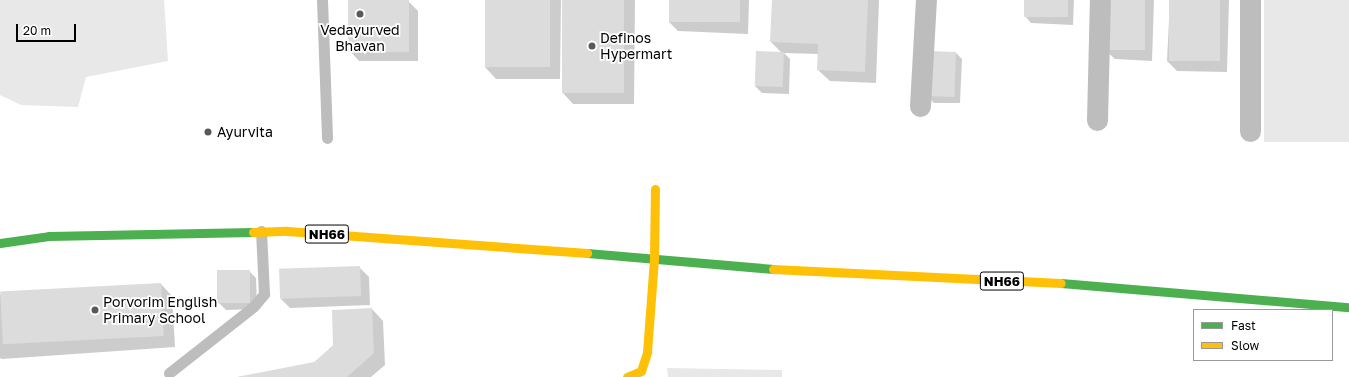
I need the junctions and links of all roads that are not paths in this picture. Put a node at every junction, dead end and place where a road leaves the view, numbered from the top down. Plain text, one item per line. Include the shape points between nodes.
1 (322, 0) edge
2 (926, 0) edge
3 (1100, 0) edge
4 (1250, 0) edge
5 (920, 106) dead end
6 (1097, 120) dead end
7 (1250, 131) dead end
8 (327, 138) dead end
9 (654, 189) dead end
10 (261, 231) junction
11 (0, 243) edge
12 (654, 258) junction
13 (1349, 307) edge
14 (169, 373) dead end
15 (627, 377) edge

1 - 8 lane
2 - 5 street
3 - 6 street
4 - 7 street
9 - 12 main road
10 - 11 main road, NH66 via 49,236
10 - 12 main road, NH66
10 - 14 lane via 264,294 254,306
12 - 13 main road, NH66 via 794,271 1056,283
12 - 15 main road via 647,352 641,371

